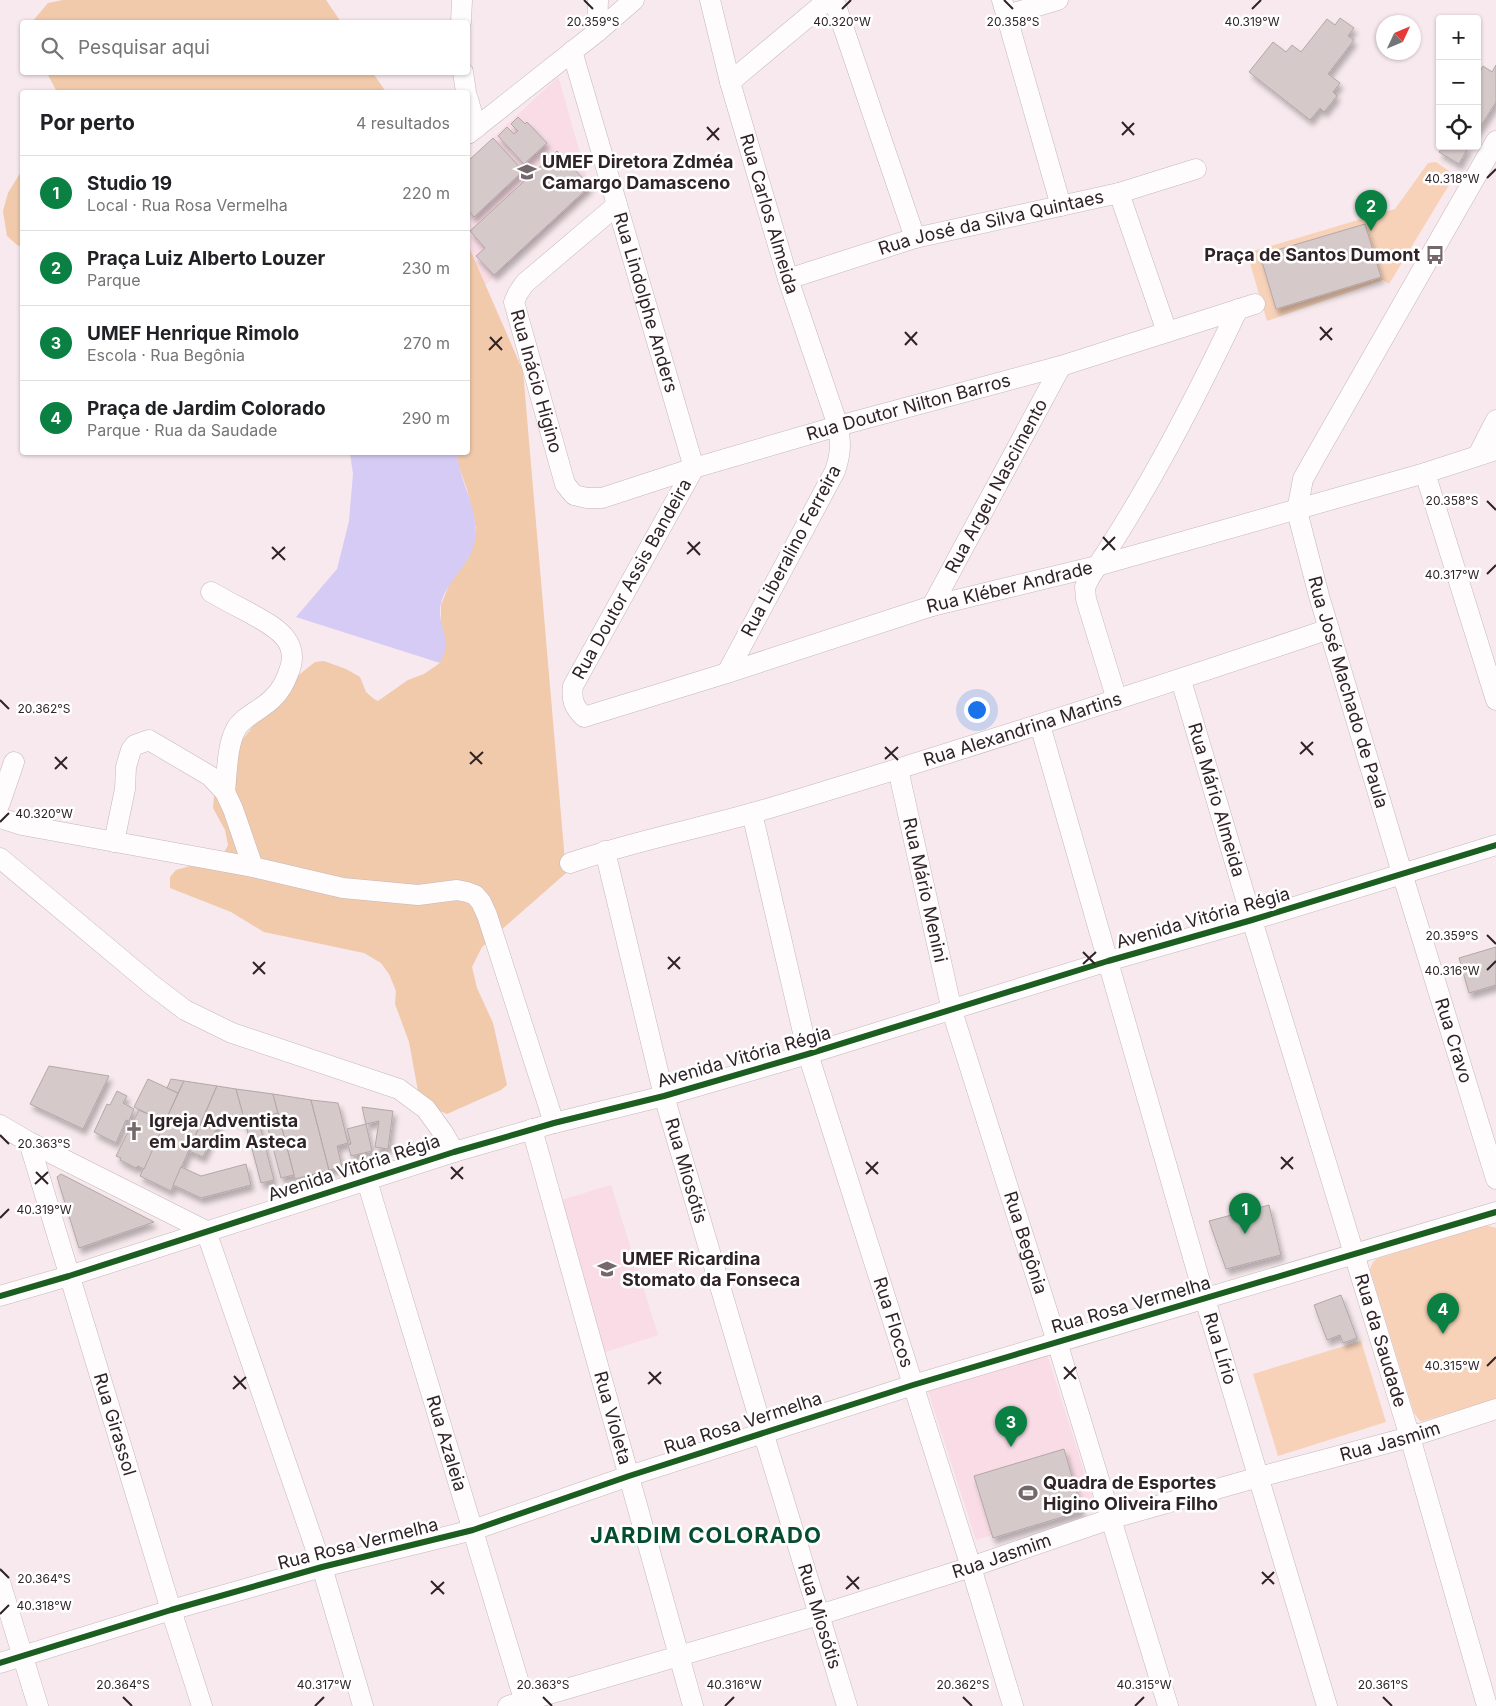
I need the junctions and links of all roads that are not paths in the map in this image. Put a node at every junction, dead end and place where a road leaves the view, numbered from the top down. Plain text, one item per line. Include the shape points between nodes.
1 (462, 0) edge
2 (598, 0) edge
3 (634, 0) edge
4 (710, 0) edge
5 (828, 0) edge
6 (834, 0) edge
7 (1058, 0) edge
8 (1004, 8) edge
9 (461, 20) edge
10 (597, 32) junction
11 (572, 51) junction
12 (463, 75) edge
13 (730, 82) junction
14 (466, 90) edge
15 (470, 115) edge
16 (472, 131) edge
17 (1496, 141) edge
18 (1196, 169) dead end
19 (1489, 170) edge
20 (1119, 193) junction
21 (617, 205) junction
22 (1061, 206) junction
23 (915, 238) junction
24 (788, 280) junction
25 (1167, 332) junction
26 (1061, 366) junction
27 (1496, 420) edge
28 (838, 426) junction
29 (1487, 452) edge
30 (694, 468) junction
31 (1425, 473) junction
32 (565, 484) joint
33 (1297, 510) junction
34 (1097, 566) junction
35 (211, 592) dead end
36 (932, 606) junction
37 (1329, 629) junction
38 (727, 672) junction
39 (1181, 680) junction
40 (1117, 700) junction
41 (1496, 700) edge
42 (584, 717) joint
43 (1040, 725) junction
44 (14, 762) dead end
45 (898, 769) junction
46 (225, 792) junction
47 (0, 803) edge
48 (752, 813) junction
49 (0, 818) edge
50 (114, 842) junction
51 (1496, 845) edge
52 (604, 851) junction
53 (0, 858) edge
54 (570, 863) dead end
55 (252, 867) junction
56 (1402, 873) junction
57 (1252, 920) junction
58 (1108, 961) junction
59 (952, 1011) junction
60 (808, 1054) junction
61 (664, 1096) junction
62 (554, 1123) junction
63 (0, 1125) edge
64 (532, 1129) junction
65 (29, 1142) junction
66 (454, 1152) junction
67 (1496, 1179) edge
68 (367, 1181) junction
69 (1496, 1212) edge
70 (206, 1231) junction
71 (1353, 1255) junction
72 (69, 1276) junction
73 (0, 1296) edge
74 (1205, 1298) junction
75 (1057, 1342) junction
76 (913, 1385) junction
77 (1496, 1409) edge
78 (763, 1432) junction
79 (1410, 1437) junction
80 (630, 1476) junction
81 (1260, 1477) junction
82 (1110, 1519) junction
83 (473, 1530) junction
84 (322, 1567) junction
85 (972, 1567) junction
86 (0, 1582) edge
87 (170, 1610) junction
88 (819, 1615) junction
89 (679, 1656) junction
90 (22, 1657) junction
91 (0, 1663) edge
92 (520, 1704) edge
93 (38, 1706) edge
94 (202, 1706) edge
95 (363, 1706) edge
96 (693, 1706) edge
97 (847, 1706) edge
98 (1013, 1706) edge
99 (1168, 1706) edge
100 (1327, 1706) edge
101 (1487, 1706) edge

1 - 9 street
2 - 10 street
3 - 10 street
4 - 13 street, Rua Carlos Almeida
5 - 13 street
6 - 23 street
7 - 8 street
8 - 22 street
10 - 11 street
11 - 16 street
11 - 21 street, Rua Lindolphe Anders
12 - 14 street
13 - 24 street, Rua Carlos Almeida
15 - 16 street
17 - 19 street
18 - 20 street, Rua José da Silva Quintaes
19 - 33 street via 1303,479
20 - 22 street, Rua José da Silva Quintaes
20 - 25 street
21 - 30 street, Rua Lindolphe Anders
21 - 32 street, Rua Inácio Higino via 526,283 514,302
22 - 23 street, Rua José da Silva Quintaes
23 - 24 street, Rua José da Silva Quintaes
24 - 28 street, Rua Carlos Almeida
25 - 26 street, Rua Doutor Nilton Barros
25 - 34 street, Rua Doutor Nilton Barros via 1247,307 1215,356 1156,470
26 - 28 street, Rua Doutor Nilton Barros
26 - 36 street, Rua Argeu Nascimento
27 - 29 street
28 - 30 street, Rua Doutor Nilton Barros
28 - 38 street, Rua Liberalino Ferreira via 841,455 835,471
29 - 31 street, Rua Kléber Andrade
30 - 32 street, Rua Doutor Nilton Barros via 602,498 574,496
30 - 42 street, Rua Doutor Assis Bandeira via 573,686 572,697
31 - 33 street, Rua Kléber Andrade
31 - 41 street
33 - 34 street, Rua Kléber Andrade
33 - 37 street, Rua José Machado de Paula
34 - 36 street, Rua Kléber Andrade
34 - 40 street via 1085,588 1086,600
35 - 46 street via 282,633 293,654 287,676 274,698 237,726 231,739
36 - 38 street, Rua Kléber Andrade
37 - 39 street, Rua Alexandrina Martins
37 - 56 street, Rua José Machado de Paula
38 - 42 street, Rua Kléber Andrade
39 - 40 street, Rua Alexandrina Martins
39 - 57 street, Rua Mário Almeida
40 - 43 street, Rua Alexandrina Martins
43 - 45 street, Rua Alexandrina Martins
43 - 58 street, Rua Lírio
44 - 47 street
45 - 48 street, Rua Alexandrina Martins
45 - 59 street, Rua Mário Menini
46 - 50 street via 210,776 149,740 141,743 131,750 128,757
46 - 55 street
48 - 52 street, Rua Alexandrina Martins
48 - 60 street, Rua Flocos
49 - 50 street
50 - 55 street
51 - 56 street, Avenida Vitória Régia
52 - 54 street, Rua Alexandrina Martins
52 - 61 street, Rua Miosótis
53 - 66 street via 186,1010 232,1033 399,1089 426,1109
55 - 62 street via 343,888 418,895 457,890 475,895 487,915
56 - 57 street, Avenida Vitória Régia
56 - 67 street, Rua Cravo
57 - 58 street, Avenida Vitória Régia
57 - 71 street, Rua da Saudade
58 - 59 street, Avenida Vitória Régia
58 - 74 street, Rua Lírio
59 - 60 street, Avenida Vitória Régia
59 - 75 street, Rua Begônia
60 - 61 street, Avenida Vitória Régia
60 - 76 street, Rua Flocos
61 - 62 street, Avenida Vitória Régia
61 - 78 street, Rua Miosótis
62 - 64 street, Avenida Vitória Régia
63 - 65 street
64 - 66 street, Avenida Vitória Régia
64 - 80 street, Rua Violeta
65 - 70 street
65 - 72 street, Rua Girassol
66 - 68 street, Avenida Vitória Régia
68 - 70 street, Avenida Vitória Régia
68 - 83 street, Rua Azaleia
69 - 71 street, Rua Rosa Vermelha
70 - 72 street, Avenida Vitória Régia
70 - 84 street
71 - 74 street, Rua Rosa Vermelha
71 - 79 street, Rua da Saudade
72 - 73 street, Avenida Vitória Régia
72 - 87 street, Rua Girassol
74 - 75 street, Rua Rosa Vermelha
74 - 81 street, Rua Lírio
75 - 76 street, Rua Rosa Vermelha
75 - 82 street, Rua Begônia
76 - 78 street, Rua Rosa Vermelha
76 - 85 street, Rua Flocos
77 - 79 street, Rua Jasmim
78 - 80 street, Rua Rosa Vermelha
78 - 88 street, Rua Miosótis
79 - 81 street, Rua Jasmim
79 - 101 street, Rua da Saudade
80 - 83 street, Rua Rosa Vermelha
80 - 89 street, Rua Violeta
81 - 82 street, Rua Jasmim
81 - 100 street, Rua Lírio
82 - 85 street, Rua Jasmim
82 - 99 street, Rua Begônia
83 - 84 street, Rua Rosa Vermelha
83 - 92 street, Rua Azaleia
84 - 87 street, Rua Rosa Vermelha
84 - 95 street
85 - 88 street, Rua Jasmim
85 - 98 street, Rua Flocos
86 - 90 street
87 - 90 street, Rua Rosa Vermelha
87 - 94 street, Rua Girassol
88 - 89 street, Rua Jasmim
88 - 97 street, Rua Miosótis
89 - 92 street, Rua Jasmim
89 - 96 street, Rua Violeta
90 - 91 street, Rua Rosa Vermelha
90 - 93 street

